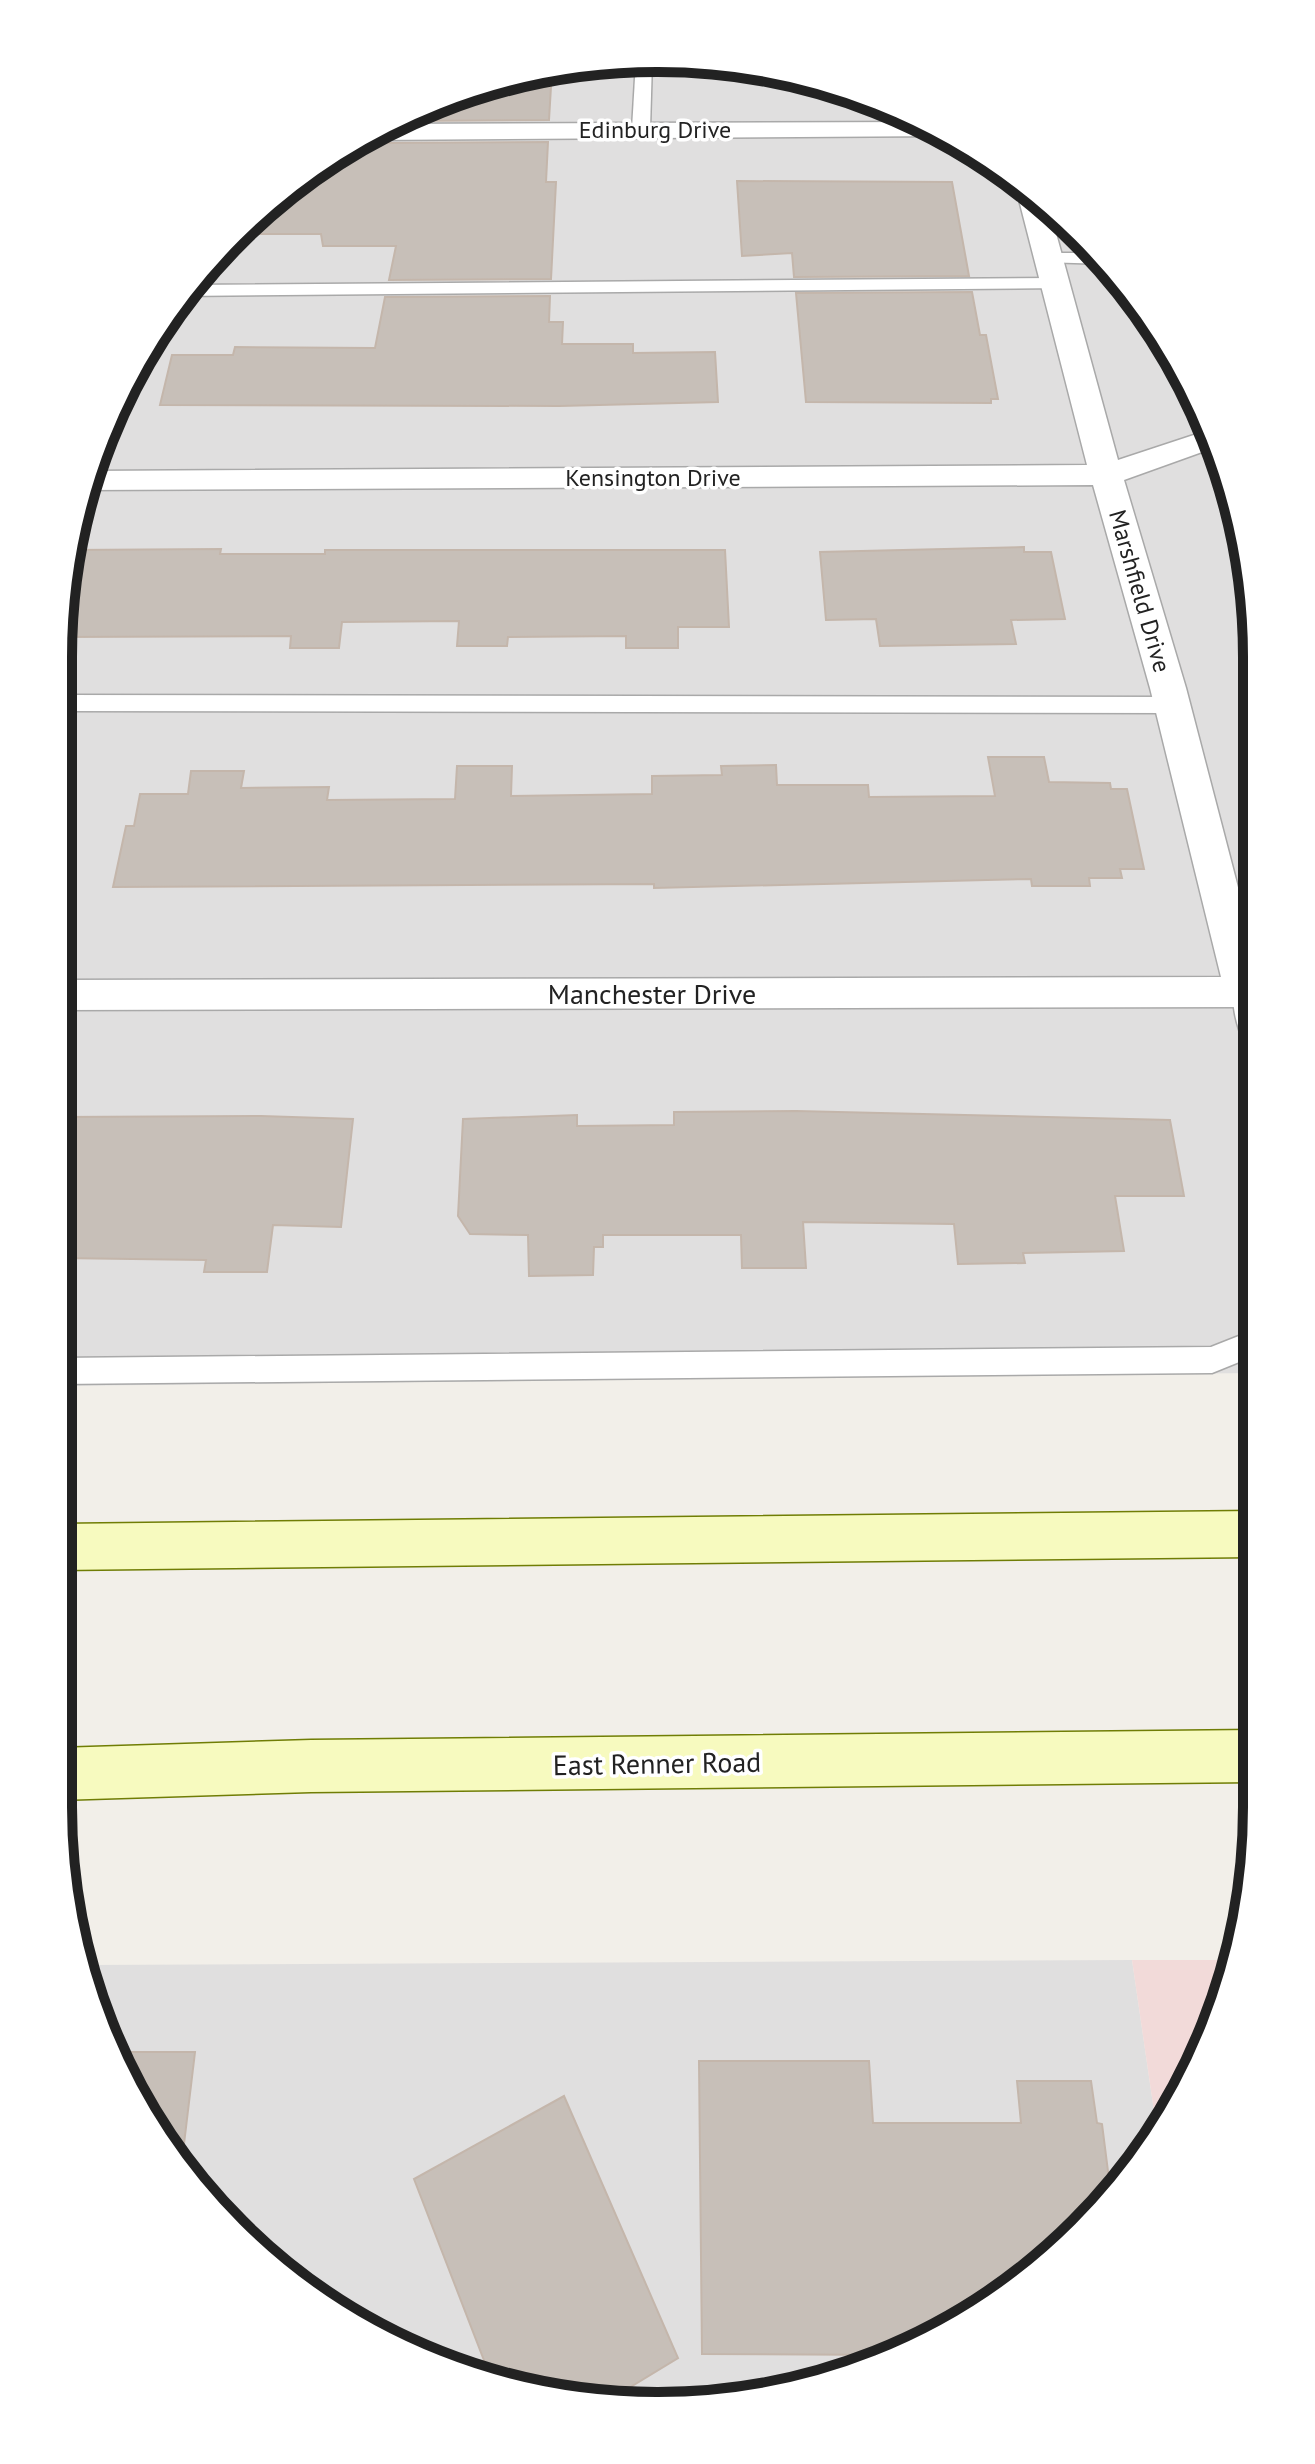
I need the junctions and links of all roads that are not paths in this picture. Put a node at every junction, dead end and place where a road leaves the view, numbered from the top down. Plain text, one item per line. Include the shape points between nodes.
1 (643, 72) edge
2 (641, 129) junction
3 (911, 130) edge
4 (400, 132) edge
5 (1036, 210) edge
6 (1090, 262) edge
7 (1051, 271) junction
8 (201, 291) edge
9 (1201, 441) edge
10 (1106, 475) junction
11 (99, 481) edge
12 (72, 703) edge
13 (1173, 705) junction
14 (1243, 984) edge
15 (1243, 992) edge
16 (72, 995) edge
17 (1243, 1347) edge
18 (72, 1371) edge
19 (1243, 1534) edge
20 (72, 1547) edge
21 (1243, 1756) edge
22 (72, 1774) edge

1 - 2 lane
2 - 3 street, Edinburg Drive
2 - 4 street, Edinburg Drive
5 - 7 street, Marshfield Drive
6 - 7 lane
7 - 8 lane
7 - 10 street, Marshfield Drive
9 - 10 street, Kensington Drive
10 - 11 street, Kensington Drive
10 - 13 street, Marshfield Drive
12 - 13 lane
13 - 14 street, Marshfield Drive
15 - 16 street, Manchester Drive
17 - 18 lane via 1212,1360
19 - 20 main road
21 - 22 main road, East Renner Road

